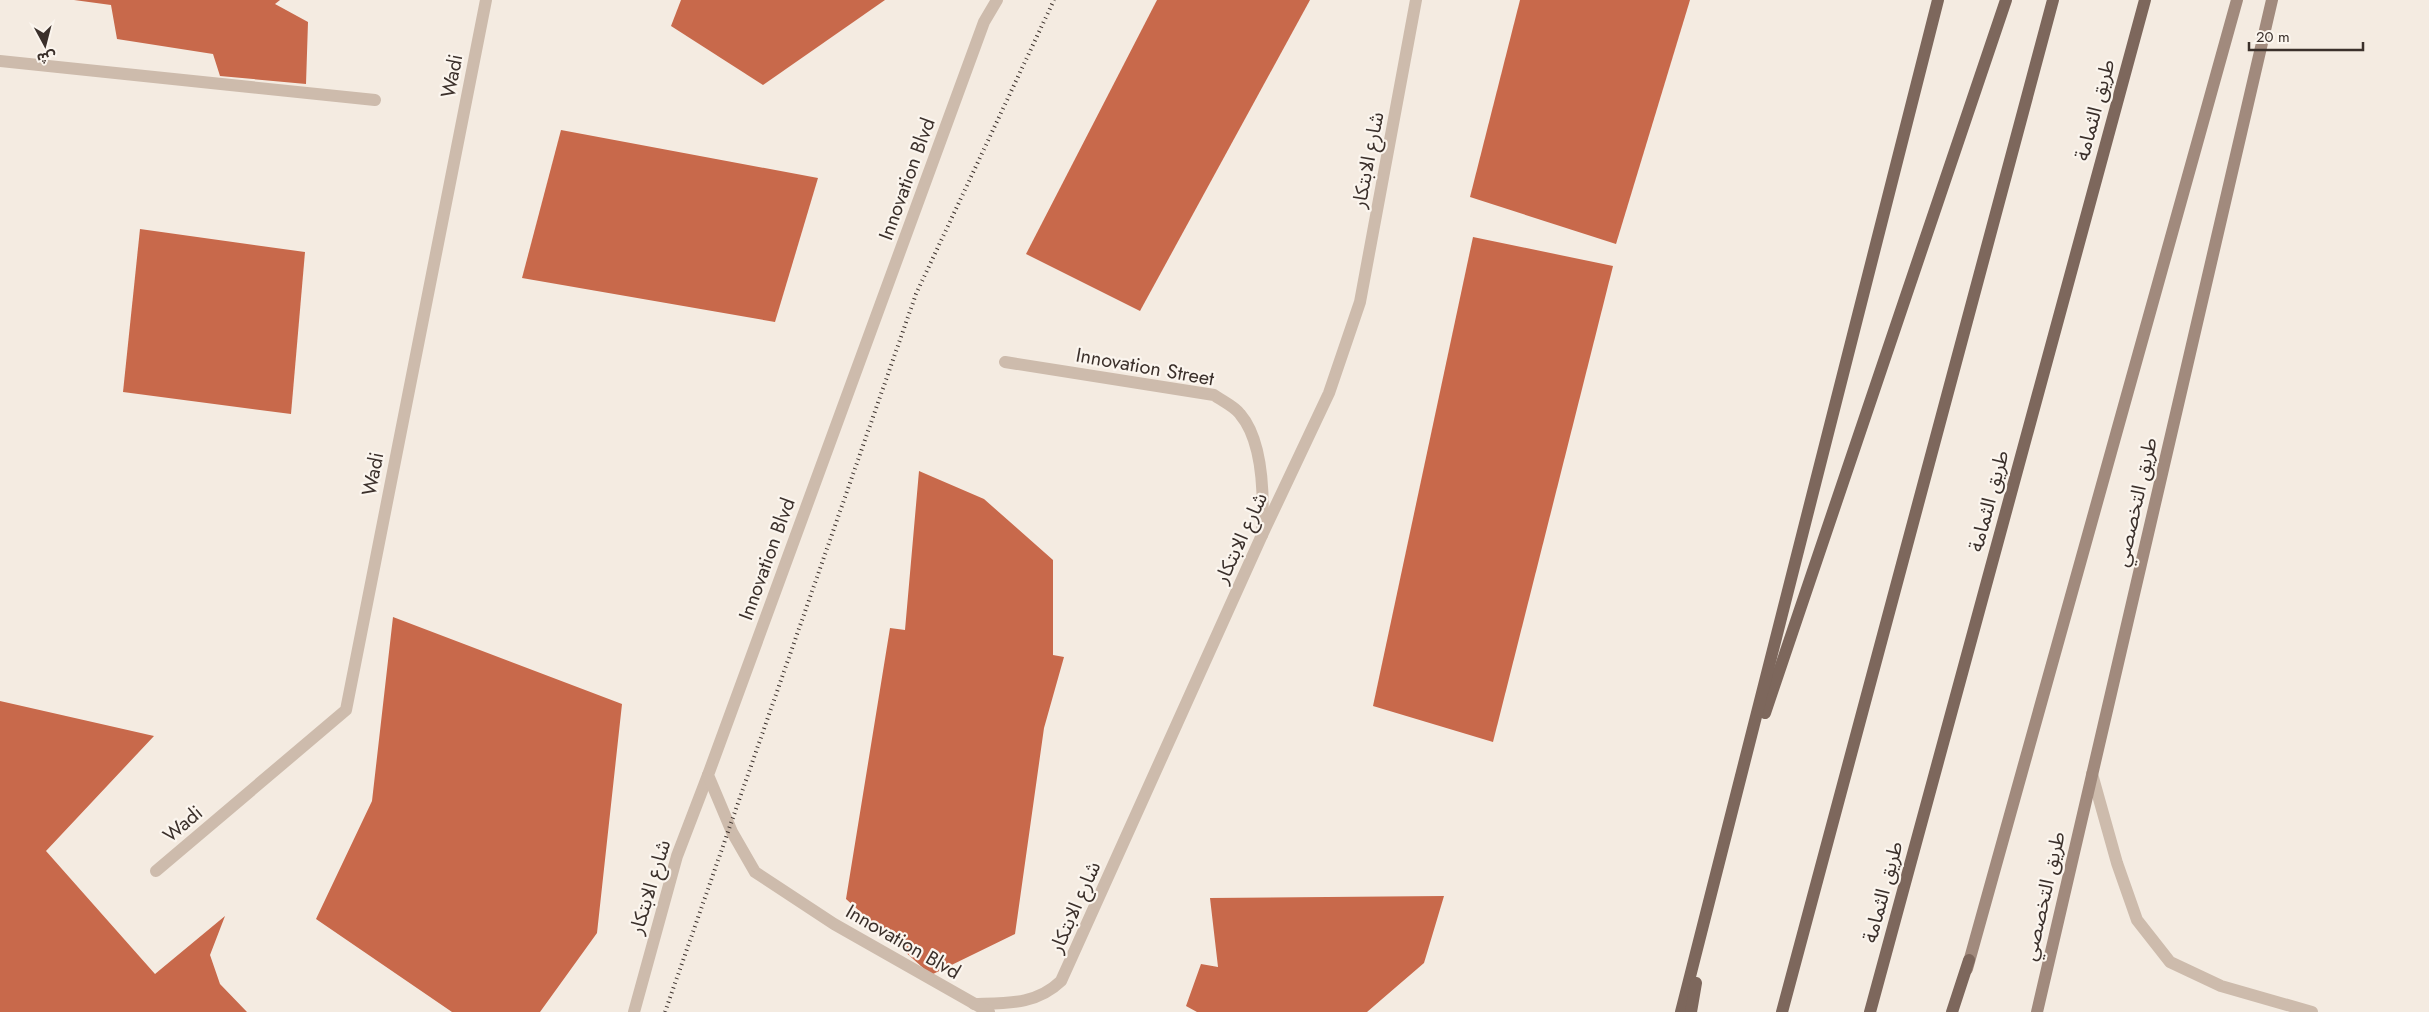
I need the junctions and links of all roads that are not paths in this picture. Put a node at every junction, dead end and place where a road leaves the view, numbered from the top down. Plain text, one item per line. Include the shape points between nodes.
1 (486, 0) edge
2 (997, 0) edge
3 (1416, 0) edge
4 (1938, 0) edge
5 (2006, 0) edge
6 (2053, 0) edge
7 (2145, 0) edge
8 (2236, 0) edge
9 (2272, 0) edge
10 (0, 61) edge
11 (374, 100) dead end
12 (1004, 362) dead end
13 (1262, 535) junction
14 (2092, 774) junction
15 (708, 775) junction
16 (1734, 805) junction
17 (156, 871) dead end
18 (1707, 909) junction
19 (974, 1004) junction
20 (634, 1012) edge
21 (989, 1012) edge
22 (1681, 1012) edge
23 (1691, 1012) edge
24 (1782, 1012) edge
25 (1870, 1012) edge
26 (1953, 1012) edge
27 (2037, 1012) edge
28 (2312, 1012) edge

1 - 17 street, Wadi via 346,710
2 - 15 street, Innovation Blvd via 984,22
3 - 13 street, شارع الابتكار via 1355,318 1330,393
4 - 16 main road
5 - 16 main road
6 - 24 main road
7 - 25 main road, طريق الثمامة
8 - 26 main road
9 - 14 main road, طريق التخصصي
10 - 11 street
12 - 13 street, Innovation Street via 1214,395 1240,413 1256,446 1264,504
13 - 19 street, شارع الابتكار via 1061,981 1049,992 1034,998 1012,1003
14 - 27 main road, طريق التخصصي
14 - 28 street via 2137,920 2170,962 2221,986
15 - 19 street, Innovation Blvd via 732,832 756,872 834,924
15 - 20 street, شارع الابتكار via 677,856
16 - 18 main road
18 - 22 main road
18 - 23 main road
19 - 21 street, Innovation Blvd

